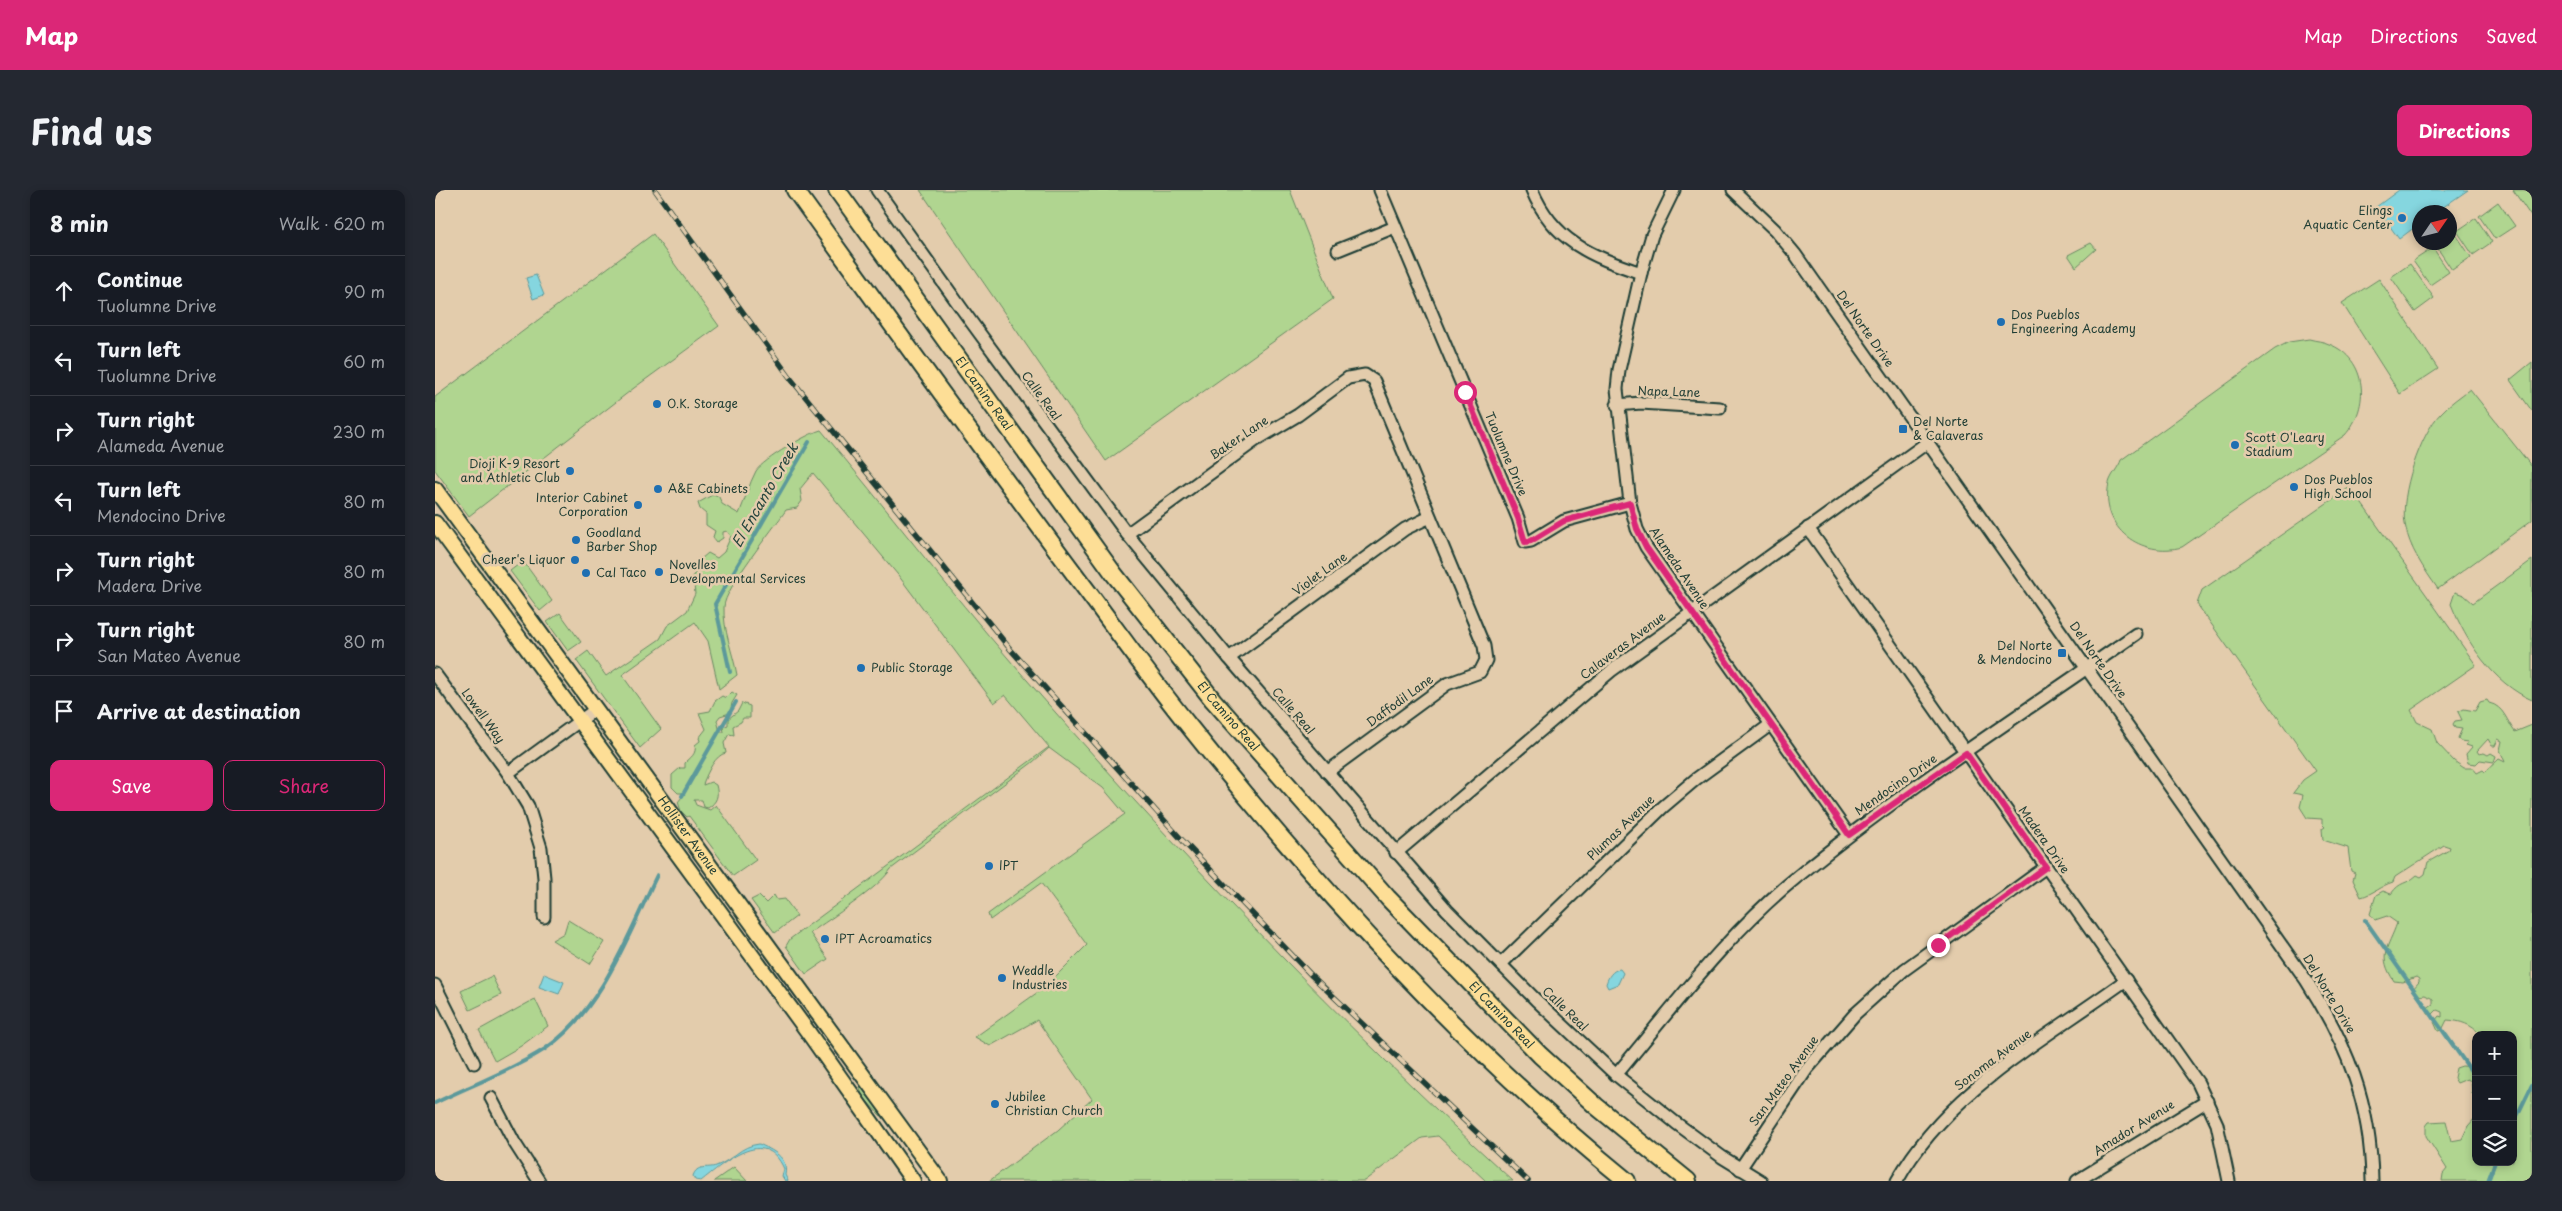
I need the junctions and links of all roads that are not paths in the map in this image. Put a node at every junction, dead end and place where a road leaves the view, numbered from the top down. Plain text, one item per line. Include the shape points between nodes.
1 (795, 190) edge
2 (837, 190) edge
3 (877, 190) edge
4 (1380, 190) edge
5 (1531, 190) edge
6 (1674, 190) edge
7 (1733, 190) edge
8 (1395, 227) junction
9 (1338, 250) dead end
10 (1641, 273) junction
11 (1617, 405) junction
12 (1720, 408) dead end
13 (1928, 442) junction
14 (435, 489) edge
15 (1630, 503) junction
16 (1430, 517) junction
17 (435, 522) edge
18 (1808, 528) junction
19 (1127, 534) junction
20 (1692, 612) junction
21 (2136, 634) dead end
22 (1229, 658) junction
23 (2087, 668) junction
24 (435, 674) edge
25 (596, 709) junction
26 (581, 721) junction
27 (1770, 725) junction
28 (1966, 753) junction
29 (1327, 772) junction
30 (509, 773) junction
31 (1849, 835) junction
32 (1396, 853) junction
33 (2046, 867) junction
34 (544, 917) dead end
35 (1501, 964) junction
36 (2126, 980) junction
37 (435, 985) edge
38 (474, 1063) dead end
39 (1616, 1076) junction
40 (491, 1098) dead end
41 (2207, 1101) junction
42 (1740, 1169) junction
43 (539, 1181) edge
44 (913, 1181) edge
45 (940, 1181) edge
46 (1627, 1181) edge
47 (1688, 1181) edge
48 (1761, 1181) edge
49 (1897, 1181) edge
50 (2077, 1181) edge
51 (2229, 1181) edge
52 (2372, 1181) edge

1 - 46 highway via 1003,479 1194,732 1353,917 1511,1082
2 - 47 highway, El Camino Real via 1097,551 1213,700 1388,898 1539,1055
3 - 19 street, Calle Real
4 - 8 street, Tuolumne Drive
5 - 10 street via 1550,223 1568,240 1587,252
6 - 10 street, Alameda Avenue via 1653,234
7 - 13 street, Del Norte Drive via 1795,254
8 - 9 street
8 - 15 street, Tuolumne Drive via 1518,518 1525,542 1564,521
10 - 11 street, Alameda Avenue via 1619,370
11 - 12 street, Napa Lane
11 - 15 street, Alameda Avenue
13 - 18 street, Calaveras Avenue
13 - 23 street, Del Norte Drive
14 - 25 main road, Hollister Avenue
15 - 20 street, Alameda Avenue via 1643,541
16 - 19 street, Baker Lane via 1377,386 1369,376 1358,374 1256,440
16 - 22 street, Violet Lane via 1405,529
16 - 29 street, Daffodil Lane via 1484,646 1484,667 1473,676 1447,684
17 - 26 main road, Hollister Avenue
18 - 20 street, Calaveras Avenue
18 - 28 street, Madera Drive
19 - 22 street, Calle Real
20 - 27 street, Alameda Avenue
20 - 32 street, Calaveras Avenue via 1611,670
21 - 23 street, Mendocino Drive
22 - 29 street, Calle Real
23 - 28 street, Mendocino Drive
23 - 52 street, Del Norte Drive via 2295,963 2335,1027 2355,1076 2367,1119
24 - 30 street, Lowell Way
25 - 26 street
25 - 45 main road, Hollister Avenue
26 - 30 street
26 - 44 main road, Hollister Avenue
27 - 31 street, Alameda Avenue
27 - 35 street, Plumas Avenue via 1663,807
28 - 31 street, Mendocino Drive
28 - 33 street, Madera Drive
29 - 32 street, Calle Real
30 - 34 street, Lowell Way via 528,806 538,834 544,878
31 - 39 street, Mendocino Drive via 1755,916 1690,986
32 - 35 street, Calle Real
33 - 36 street, Madera Drive
33 - 42 street, San Mateo Avenue via 1903,970 1855,1014 1807,1069
35 - 39 street, Calle Real
36 - 41 street, Madera Drive via 2184,1062
36 - 49 street, Sonoma Avenue via 1969,1094 1910,1159
37 - 38 street
39 - 42 street, Calle Real
40 - 43 street
41 - 50 street, Amador Avenue
41 - 51 street, Madera Drive via 2220,1134
42 - 48 street, Calle Real

